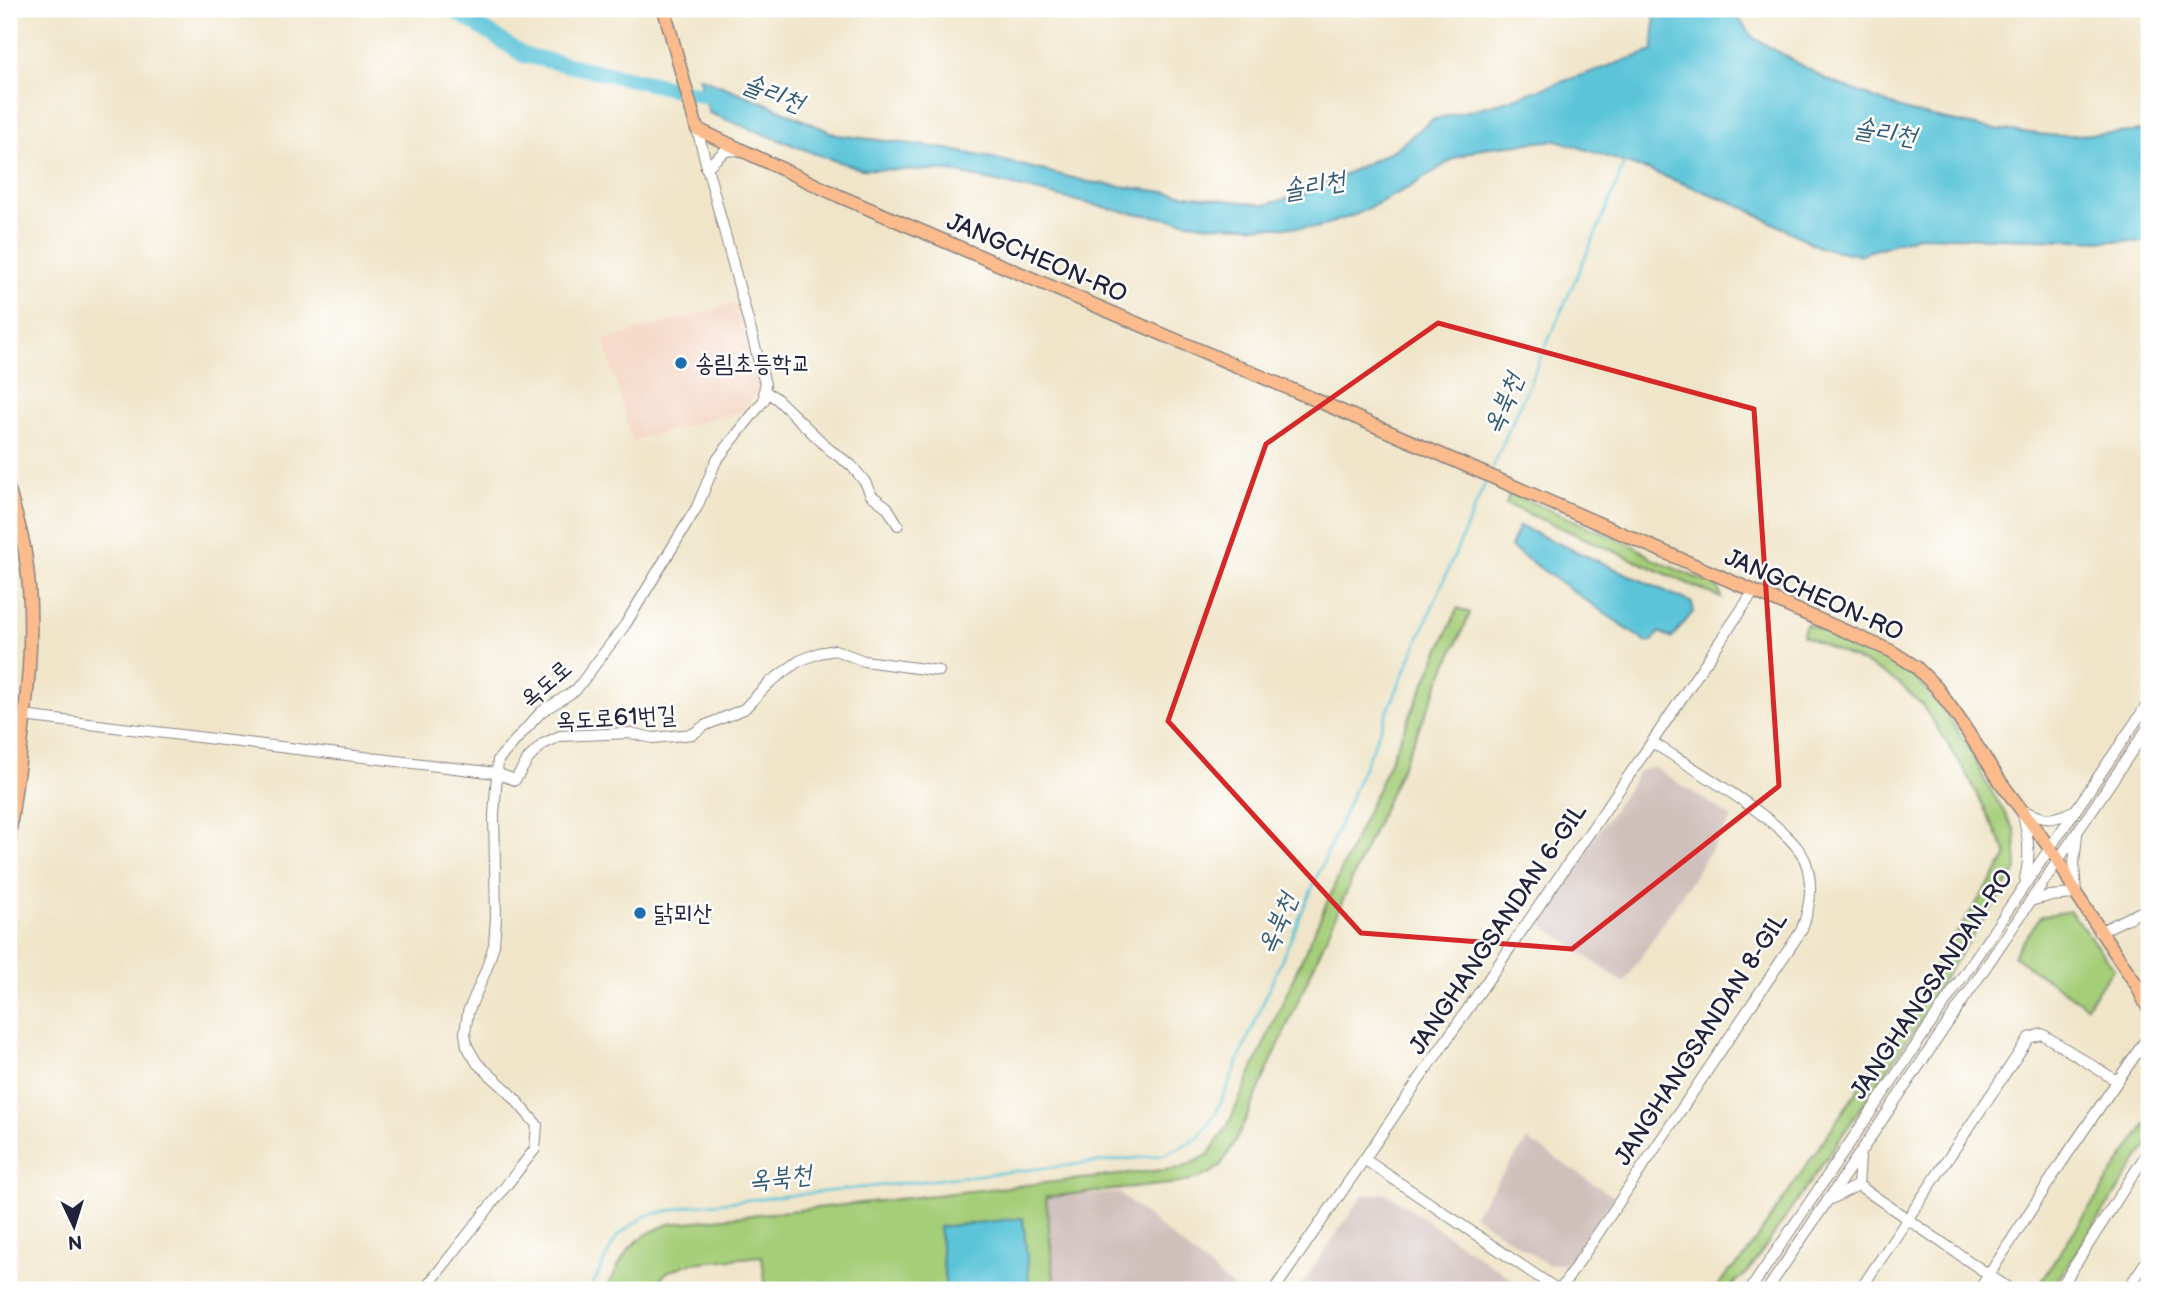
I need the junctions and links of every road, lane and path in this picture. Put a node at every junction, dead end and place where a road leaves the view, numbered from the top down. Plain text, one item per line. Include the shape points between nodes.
1 (664, 9) edge
2 (696, 129) junction
3 (740, 150) junction
4 (706, 168) junction
5 (764, 391) junction
6 (9, 490) edge
7 (898, 525) dead end
8 (1754, 591) junction
9 (939, 671) dead end
10 (2149, 702) edge
11 (23, 716) junction
12 (2149, 726) edge
13 (1652, 742) junction
14 (496, 773) junction
15 (2077, 809) junction
16 (2022, 810) junction
17 (2077, 831) junction
18 (9, 838) edge
19 (2050, 848) junction
20 (2058, 859) junction
21 (2021, 890) junction
22 (2076, 894) junction
23 (2030, 901) junction
24 (2149, 908) edge
25 (2099, 932) junction
26 (2149, 1010) edge
27 (2149, 1035) edge
28 (2117, 1081) junction
29 (2149, 1150) edge
30 (1861, 1152) junction
31 (1364, 1159) junction
32 (1858, 1185) junction
33 (1828, 1201) junction
34 (1908, 1220) junction
35 (2149, 1257) edge
36 (1989, 1275) junction
37 (424, 1290) edge
38 (1274, 1290) edge
39 (1559, 1290) edge
40 (1750, 1290) edge
41 (1767, 1290) edge
42 (1860, 1290) edge
43 (1979, 1290) edge
44 (2011, 1290) edge
45 (2059, 1290) edge
46 (2127, 1290) edge

1 - 2 main road
2 - 3 main road, JANGCHEON-RO
2 - 4 street
3 - 4 street via 725,151
3 - 8 main road, JANGCHEON-RO
4 - 5 street
5 - 7 street via 851,466
5 - 14 street, 옥도로 via 764,400 716,461 697,507 625,625 576,690 541,712 498,760
6 - 11 main road via 25,552 30,606
8 - 13 street, JANGHANGSANDAN 6-GIL
8 - 16 main road, JANGCHEON-RO via 1916,667 1936,687
9 - 14 street, 옥도로61번길 via 864,662 835,649 799,661 744,709 693,734 671,738 629,733 560,737 543,744 515,780
10 - 15 street, JANGHANGSANDAN-RO
11 - 14 street
11 - 18 main road
12 - 17 street, JANGHANGSANDAN-RO
13 - 31 street, JANGHANGSANDAN 6-GIL
13 - 39 street, JANGHANGSANDAN 8-GIL via 1758,812 1794,842 1806,862 1810,909 1801,931
14 - 37 street, 옥도로 via 494,945 468,1012 465,1033 477,1063 528,1112 538,1132 535,1149
15 - 16 street via 2059,818 2042,819
15 - 19 street, JANGHANGSANDAN-RO
16 - 19 main road, JANGCHEON-RO
16 - 21 street via 2029,843
17 - 20 street, JANGHANGSANDAN-RO
17 - 22 street
19 - 20 main road, JANGCHEON-RO
19 - 21 street, JANGHANGSANDAN-RO
20 - 22 main road, JANGCHEON-RO
20 - 23 street, JANGHANGSANDAN-RO
21 - 40 street, JANGHANGSANDAN-RO
22 - 23 street
22 - 25 main road, JANGCHEON-RO
23 - 30 street, JANGHANGSANDAN-RO
24 - 25 street
25 - 26 main road, JANGCHEON-RO
27 - 28 street
28 - 34 street via 2042,1034 2029,1038
28 - 36 street
29 - 45 street
30 - 32 street
30 - 33 street, JANGHANGSANDAN-RO
31 - 38 street, JANGHANGSANDAN 6-GIL
31 - 39 street
32 - 33 street
32 - 34 street
33 - 41 street, JANGHANGSANDAN-RO
34 - 36 street
34 - 42 street
35 - 46 street
36 - 43 street
36 - 44 street

